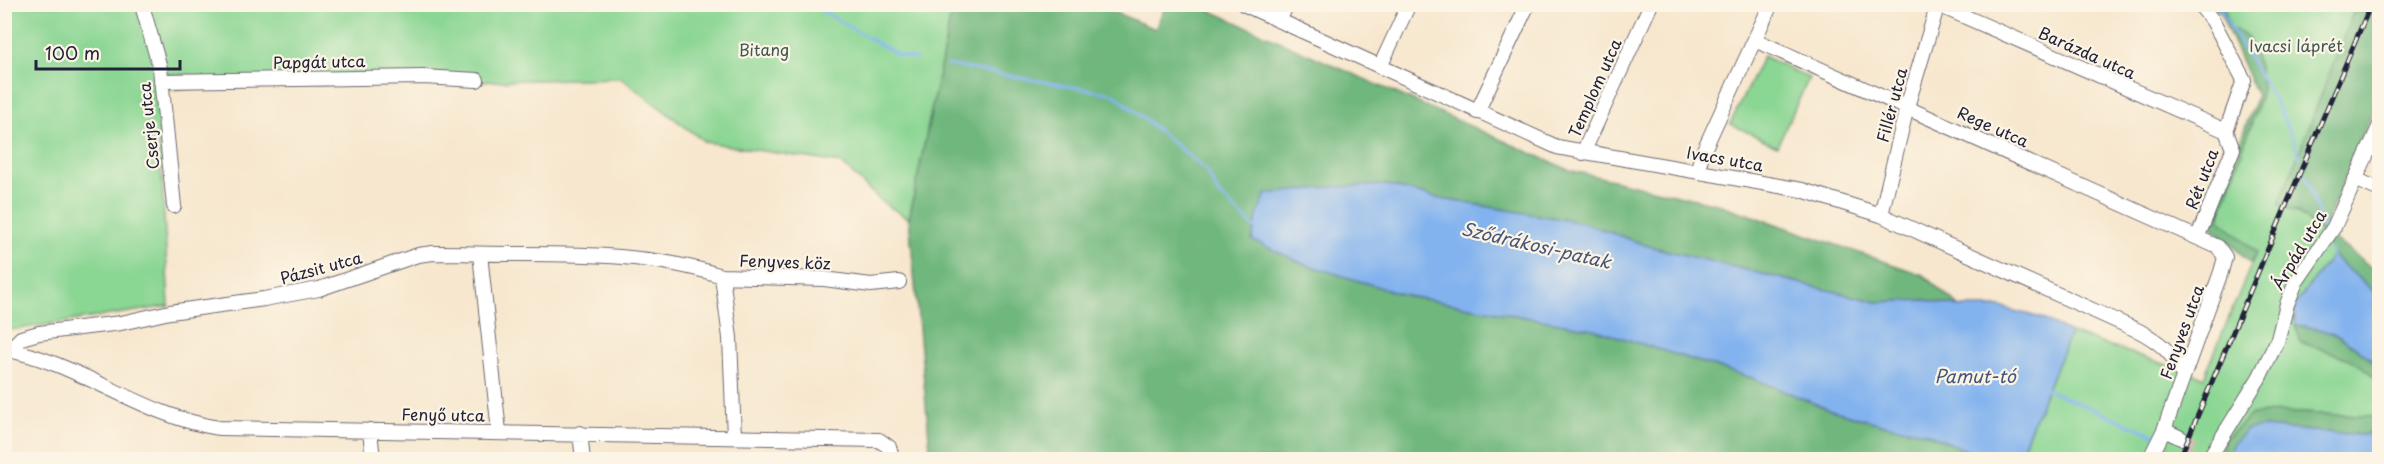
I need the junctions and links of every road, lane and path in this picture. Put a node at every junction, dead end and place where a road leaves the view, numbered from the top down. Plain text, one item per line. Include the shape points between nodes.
1 (1243, 4) edge
2 (1287, 4) edge
3 (1409, 4) edge
4 (1528, 4) edge
5 (1651, 4) edge
6 (1771, 4) edge
7 (2199, 4) edge
8 (1937, 5) edge
9 (143, 9) dead end
10 (1279, 21) junction
11 (1755, 40) junction
12 (1380, 67) junction
13 (477, 80) dead end
14 (161, 81) junction
15 (1907, 107) junction
16 (1477, 112) junction
17 (2379, 125) edge
18 (2226, 131) junction
19 (1583, 153) junction
20 (1697, 171) junction
21 (2355, 179) junction
22 (2379, 190) edge
23 (174, 206) dead end
24 (1881, 214) junction
25 (2198, 236) junction
26 (2218, 247) joint
27 (480, 254) junction
28 (722, 276) junction
29 (899, 282) dead end
30 (7, 349) edge
31 (2183, 376) junction
32 (370, 430) junction
33 (2164, 430) junction
34 (499, 432) junction
35 (580, 433) junction
36 (734, 437) junction
37 (2181, 438) tunnel mouth
38 (2206, 453) edge
39 (892, 455) edge
40 (373, 459) edge
41 (583, 459) edge
42 (2149, 459) edge

1 - 10 street, Ivacs utca
2 - 10 street
3 - 12 street
4 - 16 street
5 - 19 street, Templom utca
6 - 11 street
7 - 18 street, Rét utca via 2213,21 2244,80
8 - 15 street, Fillér utca
8 - 18 street, Barázda utca
9 - 14 street, Cserje utca
10 - 12 street, Ivacs utca
11 - 15 street, Rege utca
11 - 20 street
12 - 16 street, Ivacs utca
13 - 14 street, Papgát utca via 423,77
14 - 23 street, Cserje utca
15 - 24 street, Fillér utca
15 - 25 street, Rege utca
16 - 19 street, Ivacs utca via 1557,147
17 - 21 street, Árpád utca
18 - 25 street, Rét utca via 2232,149
19 - 20 street, Ivacs utca
20 - 24 street, Ivacs utca via 1802,190
21 - 22 street
21 - 38 street, Árpád utca via 2328,239 2291,292 2278,339 2259,378 2244,405
24 - 31 street, Ivacs utca via 2147,335 2172,355
25 - 26 street, Rege utca
26 - 31 street, Fenyves utca via 2225,257 2222,272
27 - 28 street, Pázsit utca via 615,256
27 - 30 street, Pázsit utca via 418,255 319,289 29,336
27 - 34 street
28 - 29 street, Fenyves köz via 824,279 872,285
28 - 36 street, Fenyves köz via 730,338
30 - 32 street, Fenyő utca via 205,426
31 - 33 street, Fenyves utca
32 - 34 street, Fenyő utca
32 - 40 street
33 - 37 street
33 - 42 street, Fenyves utca
34 - 35 street, Fenyő utca
35 - 36 street, Fenyő utca
35 - 41 street
36 - 39 street, Fenyő utca via 879,440

